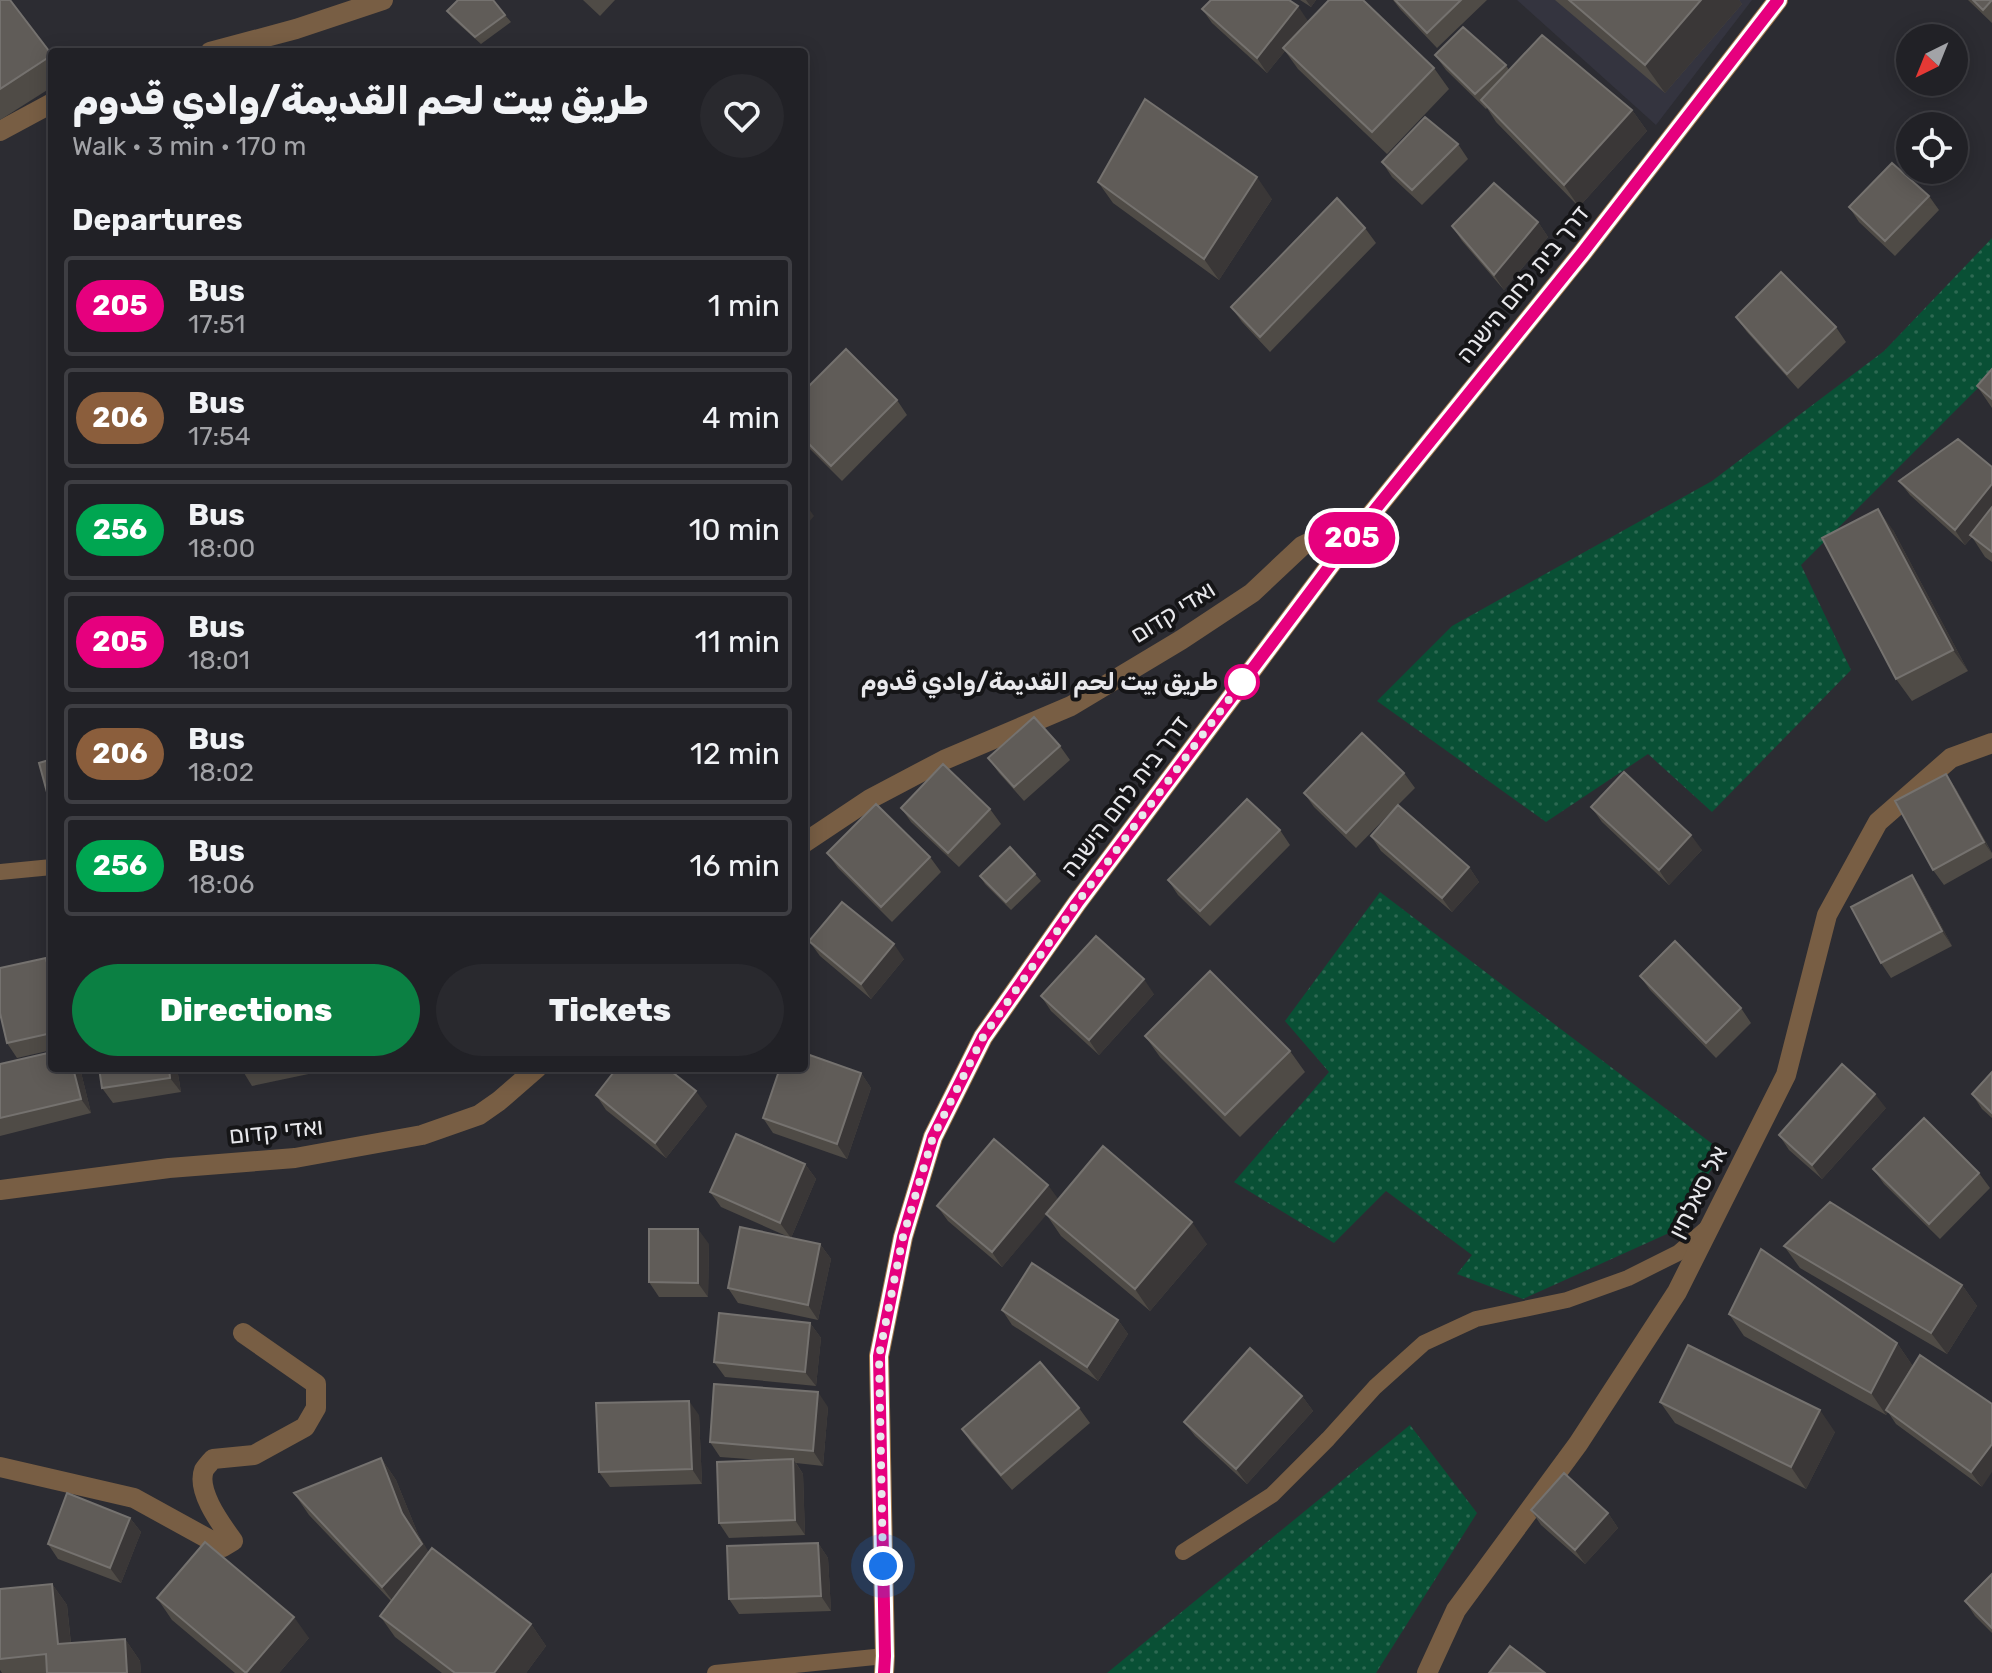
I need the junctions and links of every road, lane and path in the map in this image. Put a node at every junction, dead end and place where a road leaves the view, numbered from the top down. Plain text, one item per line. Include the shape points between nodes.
1 (383, 0) edge
2 (1778, 0) edge
3 (225, 48) edge
4 (48, 105) edge
5 (0, 131) edge
6 (1351, 540) junction
7 (1992, 743) edge
8 (808, 840) edge
9 (48, 867) edge
10 (0, 872) edge
11 (532, 1072) edge
12 (0, 1190) edge
13 (1710, 1225) junction
14 (243, 1333) dead end
15 (0, 1467) edge
16 (1183, 1552) dead end
17 (884, 1664) edge
18 (715, 1673) edge
19 (1427, 1673) edge

1 - 3 street
2 - 6 street, דרך בית לחם הישנה
4 - 5 street
6 - 8 street, ואדי קדום via 1325,535 1302,546 1252,593 1071,706 944,760 870,799
6 - 17 street, דרך בית לחם הישנה via 983,1037 933,1137 903,1237 879,1356
7 - 13 street, אל סאלחין via 1951,758 1878,822 1827,915 1786,1075
9 - 10 lane
11 - 12 street, ואדי קדום via 479,1115 422,1135 295,1158
13 - 16 lane via 1678,1253 1628,1278 1567,1300 1476,1319 1424,1343 1272,1495
13 - 19 street, אל סאלחין via 1677,1292 1578,1444 1456,1610
14 - 15 street via 316,1384 316,1408 305,1427 280,1441 254,1455 213,1459 204,1469 203,1484 213,1512 233,1541 223,1547 134,1498
17 - 18 lane

